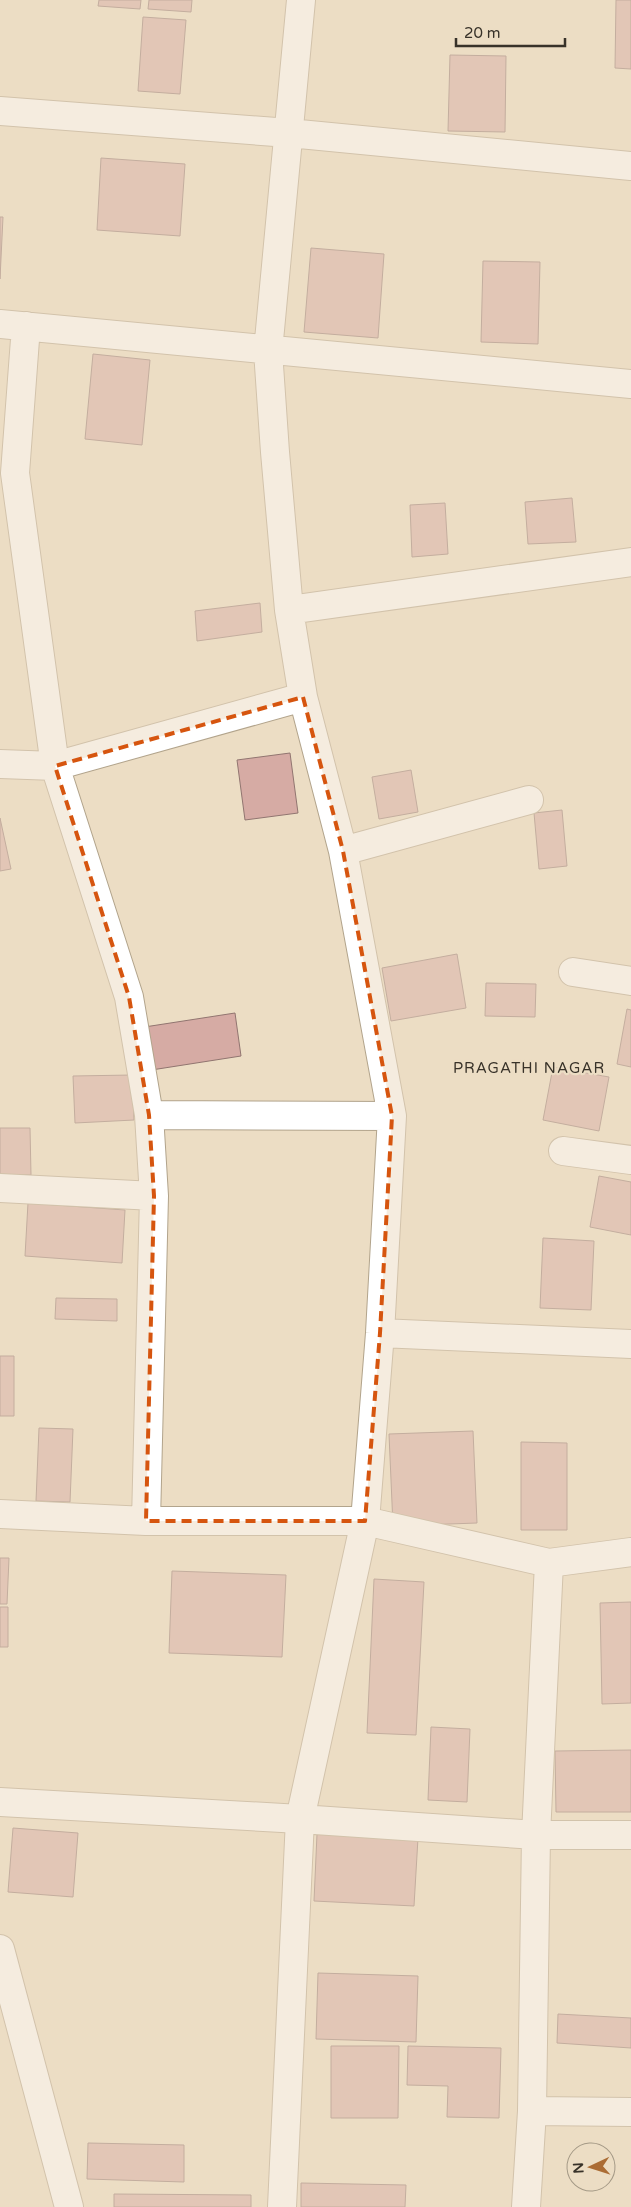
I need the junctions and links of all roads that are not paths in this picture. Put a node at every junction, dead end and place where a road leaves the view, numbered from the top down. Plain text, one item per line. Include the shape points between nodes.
1 (301, 0) edge
2 (0, 112) edge
3 (289, 133) junction
4 (631, 166) edge
5 (13, 325) edge
6 (268, 351) junction
7 (631, 384) edge
8 (631, 562) edge
9 (289, 610) junction
10 (303, 697) junction
11 (0, 764) edge
12 (55, 766) junction
13 (529, 800) dead end
14 (343, 851) junction
15 (573, 972) dead end
16 (631, 980) edge
17 (149, 1115) junction
18 (392, 1116) junction
19 (563, 1151) dead end
20 (631, 1160) edge
21 (0, 1188) edge
22 (154, 1196) junction
23 (380, 1333) junction
24 (631, 1344) edge
25 (0, 1514) edge
26 (146, 1521) junction
27 (365, 1521) junction
28 (631, 1552) edge
29 (549, 1563) junction
30 (0, 1802) edge
31 (300, 1818) junction
32 (536, 1835) junction
33 (631, 1835) edge
34 (0, 1949) edge
35 (532, 2111) junction
36 (631, 2112) edge
37 (69, 2207) edge
38 (282, 2207) edge
39 (526, 2207) edge

1 - 3 street
2 - 3 street
3 - 4 street
3 - 6 street
5 - 6 street
5 - 12 street via 15,473
6 - 7 street
6 - 9 street
8 - 9 street
9 - 10 street
10 - 12 street
10 - 14 street
11 - 12 street
12 - 17 street via 129,998
13 - 14 street
14 - 18 street
15 - 16 street
17 - 18 street
17 - 22 street
18 - 23 street
19 - 20 street
21 - 22 street
22 - 26 street
23 - 24 street
23 - 27 street
25 - 26 street
26 - 27 street
27 - 29 street
27 - 31 street
28 - 29 street
29 - 32 street
30 - 31 street
31 - 32 street
31 - 38 street
32 - 33 street
32 - 35 street
34 - 37 street
35 - 36 street
35 - 39 street

